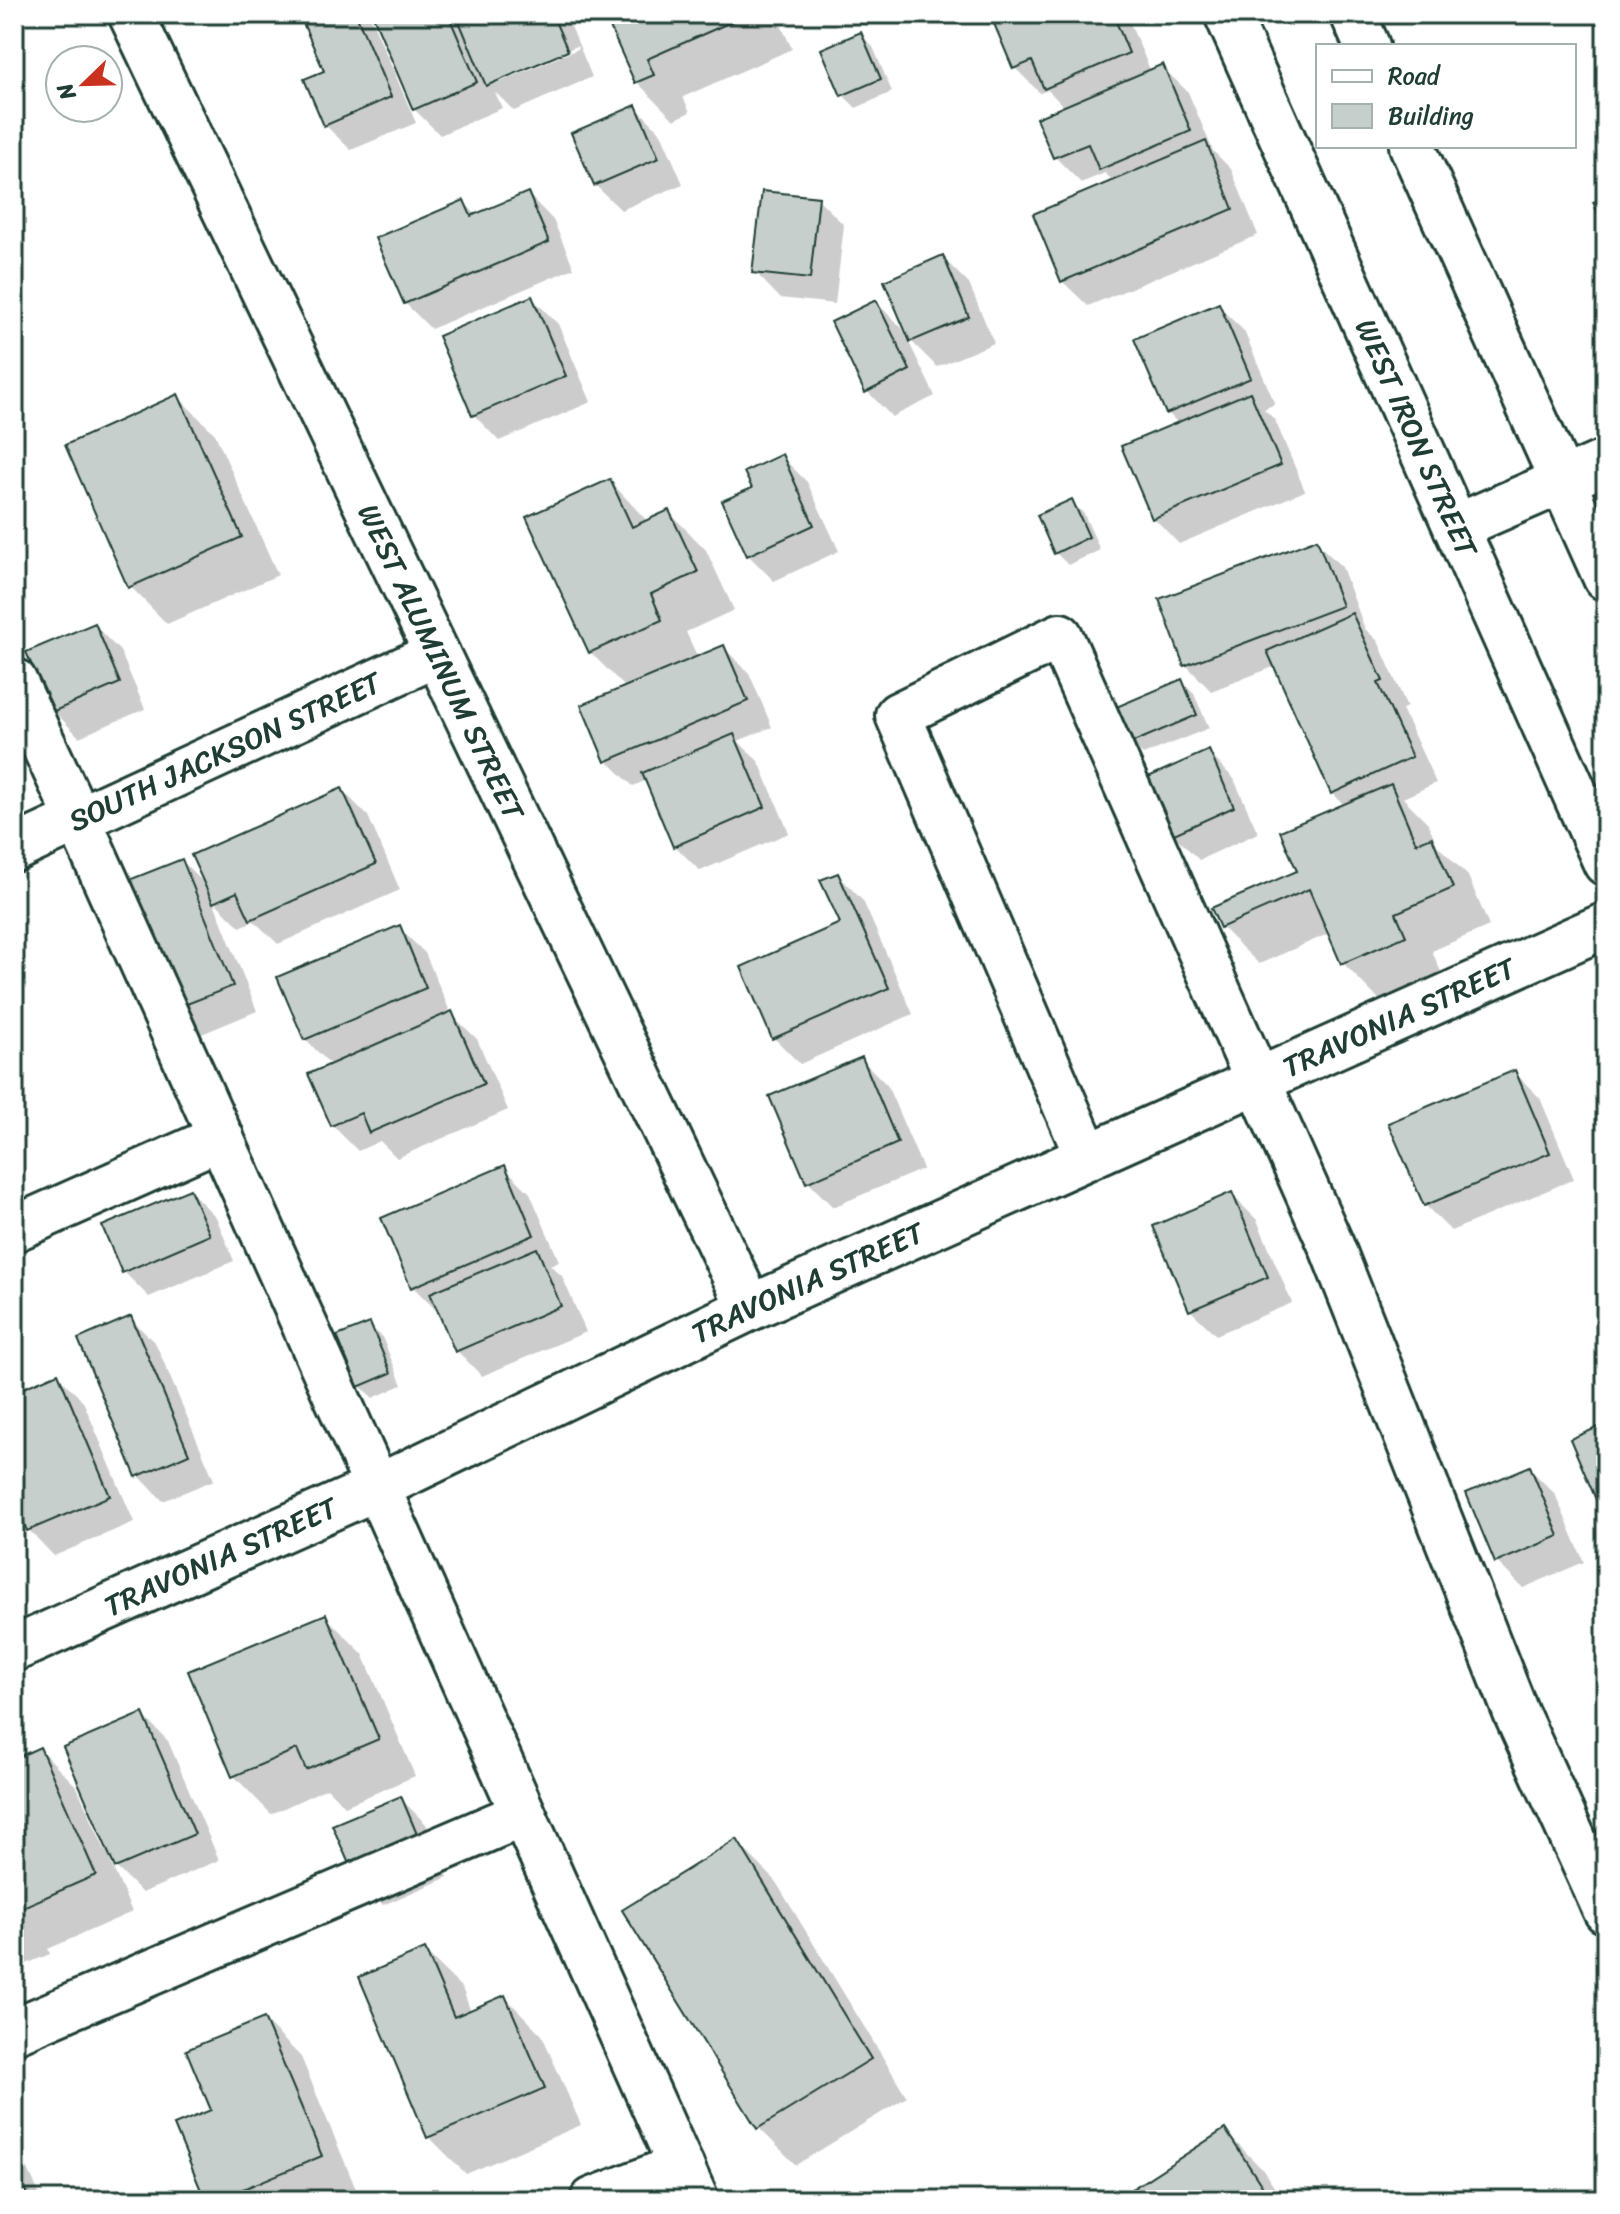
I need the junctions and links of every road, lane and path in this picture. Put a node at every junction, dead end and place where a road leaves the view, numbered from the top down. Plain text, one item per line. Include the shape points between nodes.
1 (131, 14) edge
2 (1227, 14) edge
3 (1353, 14) edge
4 (1366, 44) edge
5 (1413, 148) edge
6 (1606, 462) edge
7 (1563, 482) junction
8 (1456, 527) junction
9 (1606, 578) edge
10 (437, 654) junction
11 (14, 681) edge
12 (79, 821) junction
13 (14, 849) edge
14 (1606, 863) edge
15 (1606, 925) edge
16 (1259, 1080) junction
17 (221, 1137) junction
18 (1087, 1156) junction
19 (14, 1229) edge
20 (750, 1308) junction
21 (378, 1487) junction
22 (14, 1649) edge
23 (523, 1814) junction
24 (1606, 1911) edge
25 (14, 2031) edge
26 (689, 2183) edge
27 (593, 2200) edge

1 - 10 street, WEST ALUMINUM STREET
2 - 8 street, WEST IRON STREET
3 - 4 street
5 - 7 street
6 - 7 street
7 - 8 street
7 - 9 street
8 - 14 street, WEST IRON STREET
10 - 12 street, SOUTH JACKSON STREET
10 - 20 street, WEST ALUMINUM STREET
11 - 12 street
12 - 13 street, SOUTH JACKSON STREET
12 - 17 street
15 - 16 street, TRAVONIA STREET
16 - 18 street, TRAVONIA STREET
16 - 18 street via 1060,636 898,715
16 - 24 street via 1331,1245 1516,1713
17 - 19 street
17 - 21 street
18 - 20 street, TRAVONIA STREET
20 - 21 street, TRAVONIA STREET
21 - 22 street, TRAVONIA STREET
21 - 23 street
23 - 25 street
23 - 26 street
26 - 27 street

